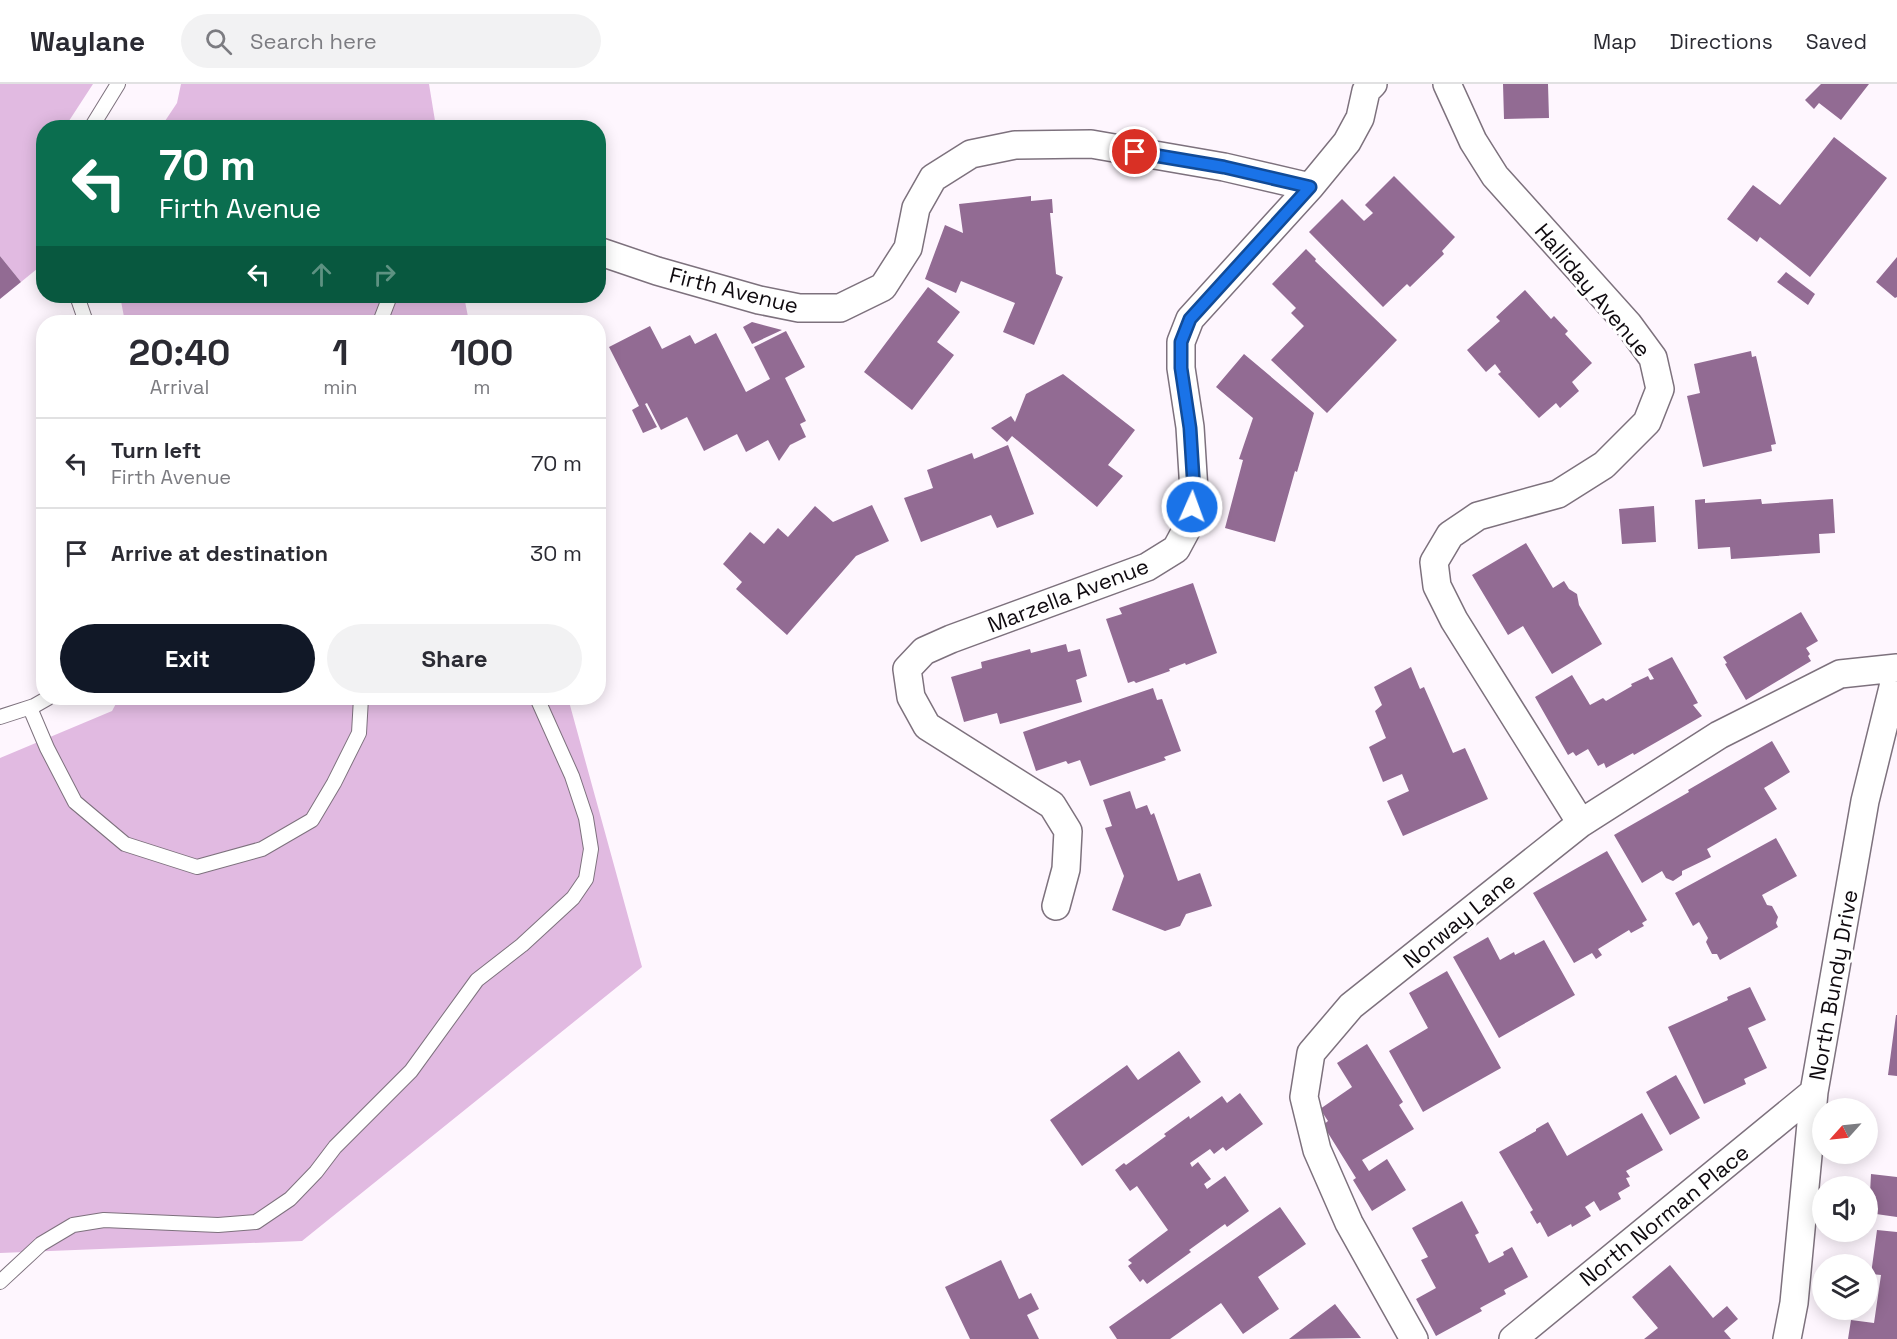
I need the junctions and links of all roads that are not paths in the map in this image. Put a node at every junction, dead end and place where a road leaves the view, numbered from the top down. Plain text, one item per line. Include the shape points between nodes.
1 (118, 84) edge
2 (1373, 84) edge
3 (1447, 84) edge
4 (96, 120) edge
5 (1310, 187) junction
6 (606, 254) edge
7 (1897, 670) edge
8 (36, 705) edge
9 (361, 705) edge
10 (540, 705) edge
11 (30, 708) junction
12 (0, 717) edge
13 (1581, 822) junction
14 (1056, 906) dead end
15 (1814, 1092) junction
16 (0, 1282) edge
17 (1414, 1339) edge
18 (1513, 1339) edge
19 (1787, 1339) edge

1 - 4 lane
2 - 5 street via 1366,91 1360,118 1347,142
3 - 13 street, Halliday Avenue via 1473,141 1495,176 1628,324 1653,358 1660,389 1647,422 1604,465 1558,494 1478,516 1450,536 1434,562 1437,586 1454,620
5 - 6 street, Firth Avenue via 1224,167 1091,144 1014,145 971,154 933,178 916,208 908,248 883,287 840,308 799,308 759,300
5 - 14 street, Marzella Avenue via 1190,319 1181,342 1194,491 1190,523 1176,549 1147,567 924,651 907,669 911,697 927,726 1052,805 1068,831 1066,869
7 - 13 street, Norway Lane via 1840,674 1719,735
7 - 15 street, North Bundy Drive via 1865,801
8 - 11 lane
9 - 11 lane via 359,733 312,820 262,849 197,867 125,844 75,802
10 - 16 lane via 586,818 591,849 586,879 573,898 477,980 411,1071 290,1199 255,1222 218,1225 104,1220 73,1225 41,1245
11 - 12 lane
13 - 17 street, Norway Lane via 1351,1006 1311,1053 1304,1097 1317,1150 1349,1223
15 - 18 street, North Norman Place
15 - 19 street, North Bundy Drive via 1794,1303

